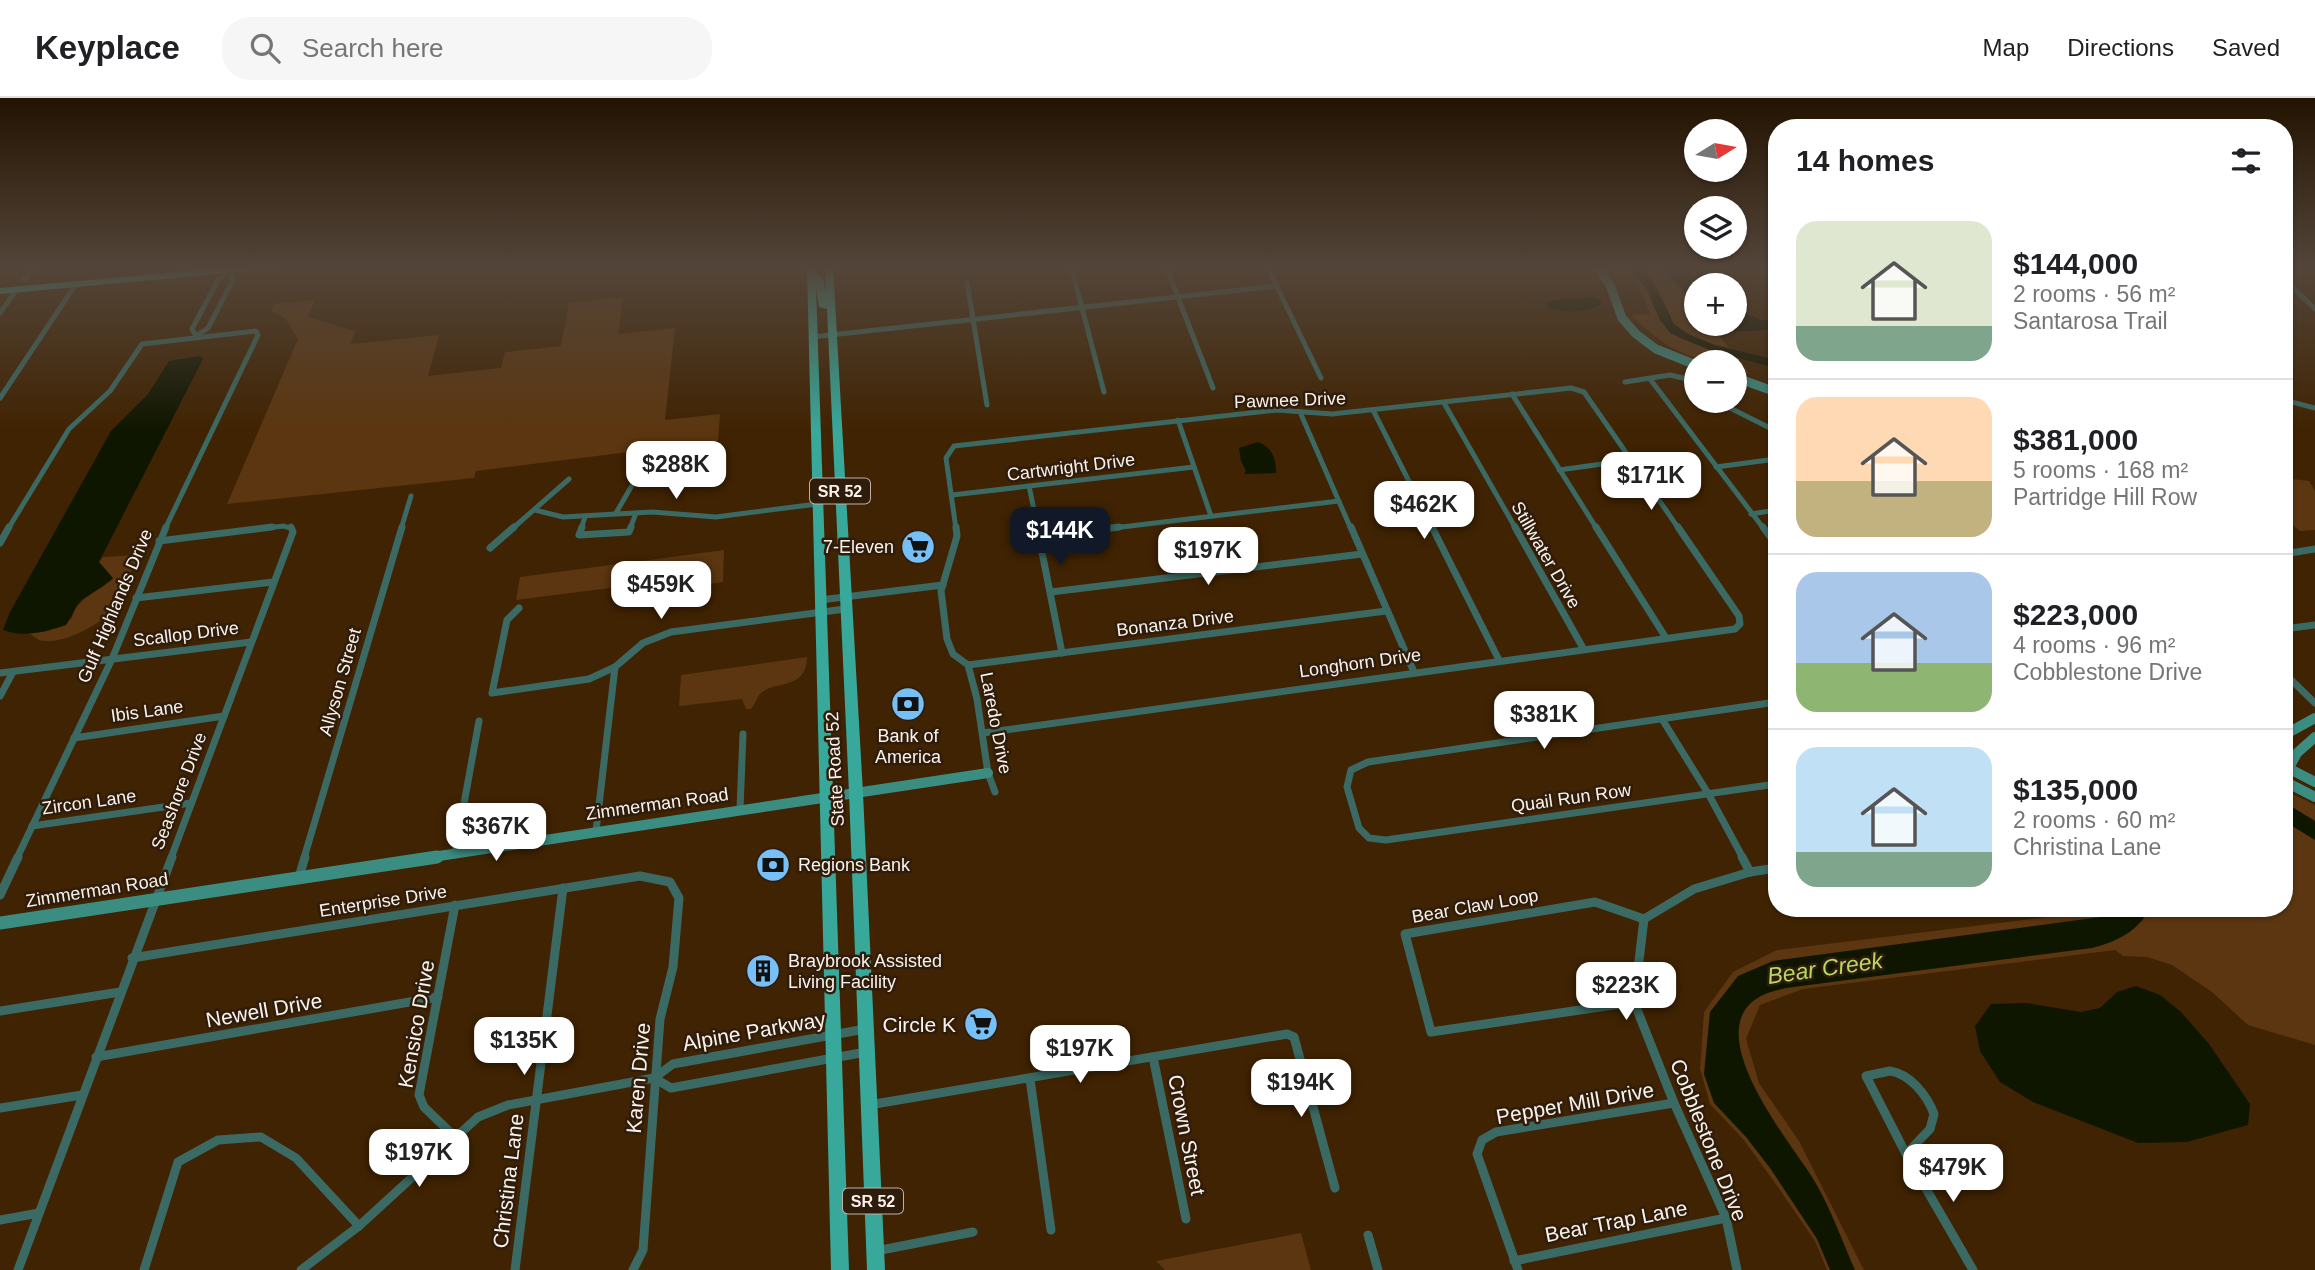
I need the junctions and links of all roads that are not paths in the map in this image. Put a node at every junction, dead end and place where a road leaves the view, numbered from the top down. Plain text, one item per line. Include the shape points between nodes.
1 (52, 321) edge
2 (196, 321) edge
3 (212, 321) edge
4 (812, 321) edge
5 (831, 321) edge
6 (950, 321) edge
7 (972, 321) edge
8 (1084, 321) edge
9 (1186, 321) edge
10 (1294, 321) edge
11 (1624, 321) edge
12 (832, 335) junction
13 (196, 336) junction
14 (812, 337) junction
15 (1684, 360) edge
16 (1684, 376) edge
17 (1321, 378) dead end
18 (1650, 379) junction
19 (1625, 382) dead end
20 (1747, 382) edge
21 (1213, 388) dead end
22 (1768, 389) edge
23 (1104, 392) dead end
24 (1512, 394) junction
25 (0, 398) edge
26 (1444, 402) junction
27 (2293, 402) edge
28 (987, 405) dead end
29 (2315, 408) edge
30 (1373, 410) junction
31 (1300, 412) junction
32 (1738, 413) edge
33 (1178, 420) junction
34 (1768, 429) edge
35 (954, 446) joint
36 (1632, 460) junction
37 (1768, 460) edge
38 (1194, 467) junction
39 (1716, 467) junction
40 (1559, 470) junction
41 (638, 475) dead end
42 (569, 479) dead end
43 (1030, 486) junction
44 (952, 495) junction
45 (411, 496) dead end
46 (1339, 501) junction
47 (817, 504) junction
48 (534, 510) junction
49 (1768, 511) edge
50 (616, 513) junction
51 (636, 513) junction
52 (1751, 513) junction
53 (1211, 516) junction
54 (585, 517) junction
55 (1768, 535) edge
56 (1040, 537) junction
57 (159, 541) junction
58 (0, 543) edge
59 (491, 548) dead end
60 (2315, 550) edge
61 (2293, 553) edge
62 (1362, 554) junction
63 (273, 582) junction
64 (943, 585) junction
65 (1051, 592) junction
66 (136, 598) junction
67 (845, 603) junction
68 (820, 606) junction
69 (519, 608) dead end
70 (1386, 611) junction
71 (2315, 625) edge
72 (2293, 628) edge
73 (1666, 638) junction
74 (251, 642) junction
75 (1583, 648) junction
76 (1062, 653) junction
77 (112, 659) junction
78 (1499, 660) junction
79 (968, 666) junction
80 (615, 667) junction
81 (13, 672) junction
82 (1413, 672) junction
83 (0, 674) edge
84 (2293, 682) edge
85 (0, 696) edge
86 (1768, 703) edge
87 (2315, 703) edge
88 (224, 716) junction
89 (2315, 718) edge
90 (1662, 719) junction
91 (479, 721) dead end
92 (2293, 730) edge
93 (983, 733) junction
94 (743, 734) dead end
95 (2315, 737) edge
96 (74, 738) junction
97 (2293, 759) edge
98 (988, 773) junction
99 (2293, 775) edge
100 (2293, 779) edge
101 (2315, 782) edge
102 (1768, 785) edge
103 (995, 792) dead end
104 (856, 793) junction
105 (1709, 795) junction
106 (826, 797) junction
107 (2315, 797) edge
108 (191, 803) junction
109 (740, 809) junction
110 (32, 826) junction
111 (596, 831) junction
112 (455, 853) junction
113 (1768, 869) edge
114 (1750, 872) junction
115 (299, 877) junction
116 (563, 888) junction
117 (677, 888) joint
118 (0, 895) edge
119 (155, 898) junction
120 (455, 905) junction
121 (1644, 919) junction
122 (0, 923) edge
123 (132, 958) junction
124 (120, 992) junction
125 (438, 997) junction
126 (1634, 1002) junction
127 (0, 1010) edge
128 (865, 1029) junction
129 (832, 1035) junction
130 (866, 1052) junction
131 (96, 1057) junction
132 (1153, 1057) junction
133 (833, 1059) junction
134 (654, 1078) junction
135 (1030, 1079) junction
136 (82, 1095) junction
137 (536, 1099) junction
138 (1674, 1103) junction
139 (868, 1105) junction
140 (0, 1108) edge
141 (454, 1136) junction
142 (1906, 1154) junction
143 (1335, 1188) dead end
144 (38, 1213) junction
145 (1726, 1218) junction
146 (1186, 1219) dead end
147 (0, 1220) edge
148 (359, 1226) junction
149 (1051, 1230) dead end
150 (973, 1232) dead end
151 (1368, 1235) dead end
152 (875, 1252) junction
153 (1516, 1266) edge
154 (18, 1270) edge
155 (144, 1270) edge
156 (301, 1270) edge
157 (515, 1270) edge
158 (633, 1270) edge
159 (840, 1270) edge
160 (876, 1270) edge
161 (1378, 1270) edge
162 (1737, 1270) edge
163 (1973, 1270) edge

1 - 25 street
2 - 13 street via 192,329
3 - 13 street
4 - 14 main road, State Road 52 / SR 52
5 - 12 main road, State Road 52 / SR 52
6 - 12 street
7 - 28 street
8 - 23 street
9 - 21 street
10 - 17 street
11 - 15 street via 1656,349
12 - 14 street
12 - 67 main road, State Road 52 / SR 52
13 - 57 street, Gulf Highlands Drive via 256,331 258,335
13 - 58 street via 152,341 136,348 110,391 68,429
14 - 47 main road, State Road 52 / SR 52
16 - 18 street
18 - 19 street
18 - 39 street
20 - 22 street
24 - 26 street, Pawnee Drive
24 - 36 street, Pawnee Drive via 1571,388 1584,392
24 - 40 street
26 - 30 street, Pawnee Drive
26 - 75 street, Stillwater Drive
27 - 29 street
30 - 31 street, Pawnee Drive
30 - 78 street
31 - 33 street, Pawnee Drive via 1277,410
31 - 46 street
32 - 34 street
33 - 35 street, Pawnee Drive
33 - 38 street
35 - 44 street, Laredo Drive via 946,458
36 - 40 street
36 - 73 street, Longhorn Drive via 1739,615 1735,629
37 - 39 street
38 - 43 street, Cartwright Drive
38 - 53 street
39 - 52 street
40 - 73 street
41 - 50 street
42 - 48 street
43 - 44 street, Cartwright Drive
43 - 56 street
44 - 64 street, Laredo Drive via 957,536
45 - 115 street, Allyson Street
46 - 53 street
46 - 62 street
47 - 51 street via 716,517
47 - 68 main road, State Road 52 / SR 52
48 - 54 street
48 - 59 street
49 - 52 street
50 - 51 street
50 - 54 street
51 - 54 street via 629,532 579,535
52 - 55 street
53 - 56 street
56 - 65 street
57 - 63 street, Seashore Drive via 291,527
57 - 66 street, Gulf Highlands Drive
60 - 61 street
62 - 65 street
62 - 70 street
63 - 66 street
63 - 74 street, Seashore Drive
64 - 67 street
64 - 79 street, Laredo Drive via 947,639 953,654
65 - 76 street
66 - 77 street, Gulf Highlands Drive
67 - 68 street
67 - 68 street
67 - 104 main road, State Road 52 / SR 52
68 - 80 street via 671,632 643,643
68 - 106 main road, State Road 52 / SR 52
69 - 80 street via 507,620 492,693 589,679
70 - 76 street, Bonanza Drive
70 - 82 street
71 - 72 street
73 - 75 street, Longhorn Drive
74 - 77 street, Scallop Drive
74 - 88 street, Seashore Drive
75 - 78 street, Longhorn Drive
76 - 79 street, Bonanza Drive
77 - 81 street, Scallop Drive
77 - 96 street, Gulf Highlands Drive
78 - 82 street, Longhorn Drive
79 - 93 street, Laredo Drive
80 - 111 street
81 - 83 street, Scallop Drive
81 - 85 street
82 - 93 street, Longhorn Drive
84 - 87 street
86 - 90 street
88 - 96 street, Ibis Lane
88 - 108 street, Seashore Drive
89 - 92 street
90 - 105 street
90 - 105 street, Quail Run Row via 1368,762 1351,770 1347,787 1359,828 1369,838 1386,840
91 - 112 street
93 - 98 street, Laredo Drive
94 - 109 street
95 - 97 street
96 - 110 street, Gulf Highlands Drive
98 - 103 street, Laredo Drive
98 - 104 street, Zimmerman Road
99 - 101 street
100 - 107 street
102 - 105 street, Quail Run Row
104 - 106 street, Zimmerman Road
104 - 128 main road, State Road 52 / SR 52
105 - 114 street
106 - 109 street, Zimmerman Road
106 - 129 main road, State Road 52 / SR 52
108 - 110 street, Zircon Lane
108 - 119 street, Seashore Drive
109 - 111 street, Zimmerman Road
110 - 118 street, Gulf Highlands Drive
111 - 112 street, Zimmerman Road
112 - 115 street, Zimmerman Road
113 - 114 street
114 - 121 street via 1694,890
115 - 119 street, Zimmerman Road
116 - 117 street, Enterprise Drive via 640,876 668,879
116 - 120 street, Enterprise Drive
116 - 137 street, Christina Lane
117 - 134 street, Karen Drive via 673,967 660,1019
119 - 122 street, Zimmerman Road
119 - 123 street, Seashore Drive
120 - 123 street, Enterprise Drive
120 - 125 street, Kensico Drive
121 - 126 street, Cobblestone Drive
121 - 126 street, Bear Claw Loop via 1595,902 1405,934 1431,1032
123 - 124 street, Seashore Drive
124 - 127 street
124 - 131 street, Seashore Drive
125 - 131 street, Newell Drive
125 - 141 street, Kensico Drive via 419,1095 424,1107
126 - 138 street, Cobblestone Drive
128 - 129 street, Alpine Parkway
128 - 130 main road, State Road 52 / SR 52
129 - 133 main road, State Road 52 / SR 52
129 - 134 street, Alpine Parkway via 673,1063
130 - 133 street, Alpine Parkway
130 - 139 main road, State Road 52 / SR 52
131 - 136 street, Seashore Drive
132 - 135 street
132 - 143 street via 1287,1034 1294,1038
132 - 146 street, Crown Street
133 - 134 street, Alpine Parkway via 671,1088
133 - 159 main road, State Road 52 / SR 52
134 - 137 street, Alpine Parkway
134 - 158 street, Karen Drive via 643,1250
135 - 139 street
135 - 149 street
136 - 140 street
136 - 144 street, Seashore Drive
137 - 141 street, Alpine Parkway via 478,1117
137 - 157 street, Christina Lane
138 - 145 street, Cobblestone Drive
138 - 153 street, Pepper Mill Drive via 1496,1132 1482,1140 1477,1154
139 - 152 main road, State Road 52 / SR 52
141 - 148 street, Alpine Parkway
142 - 142 street via 1865,1079 1866,1076 1893,1071 1902,1075 1933,1110 1928,1130
142 - 163 street
144 - 147 street
144 - 154 street, Seashore Drive
145 - 153 street, Bear Trap Lane
145 - 162 street, Cobblestone Drive
148 - 155 street via 296,1158 261,1137 218,1140 178,1162
148 - 156 street, Alpine Parkway
150 - 152 street
151 - 161 street
152 - 160 main road, State Road 52 / SR 52

